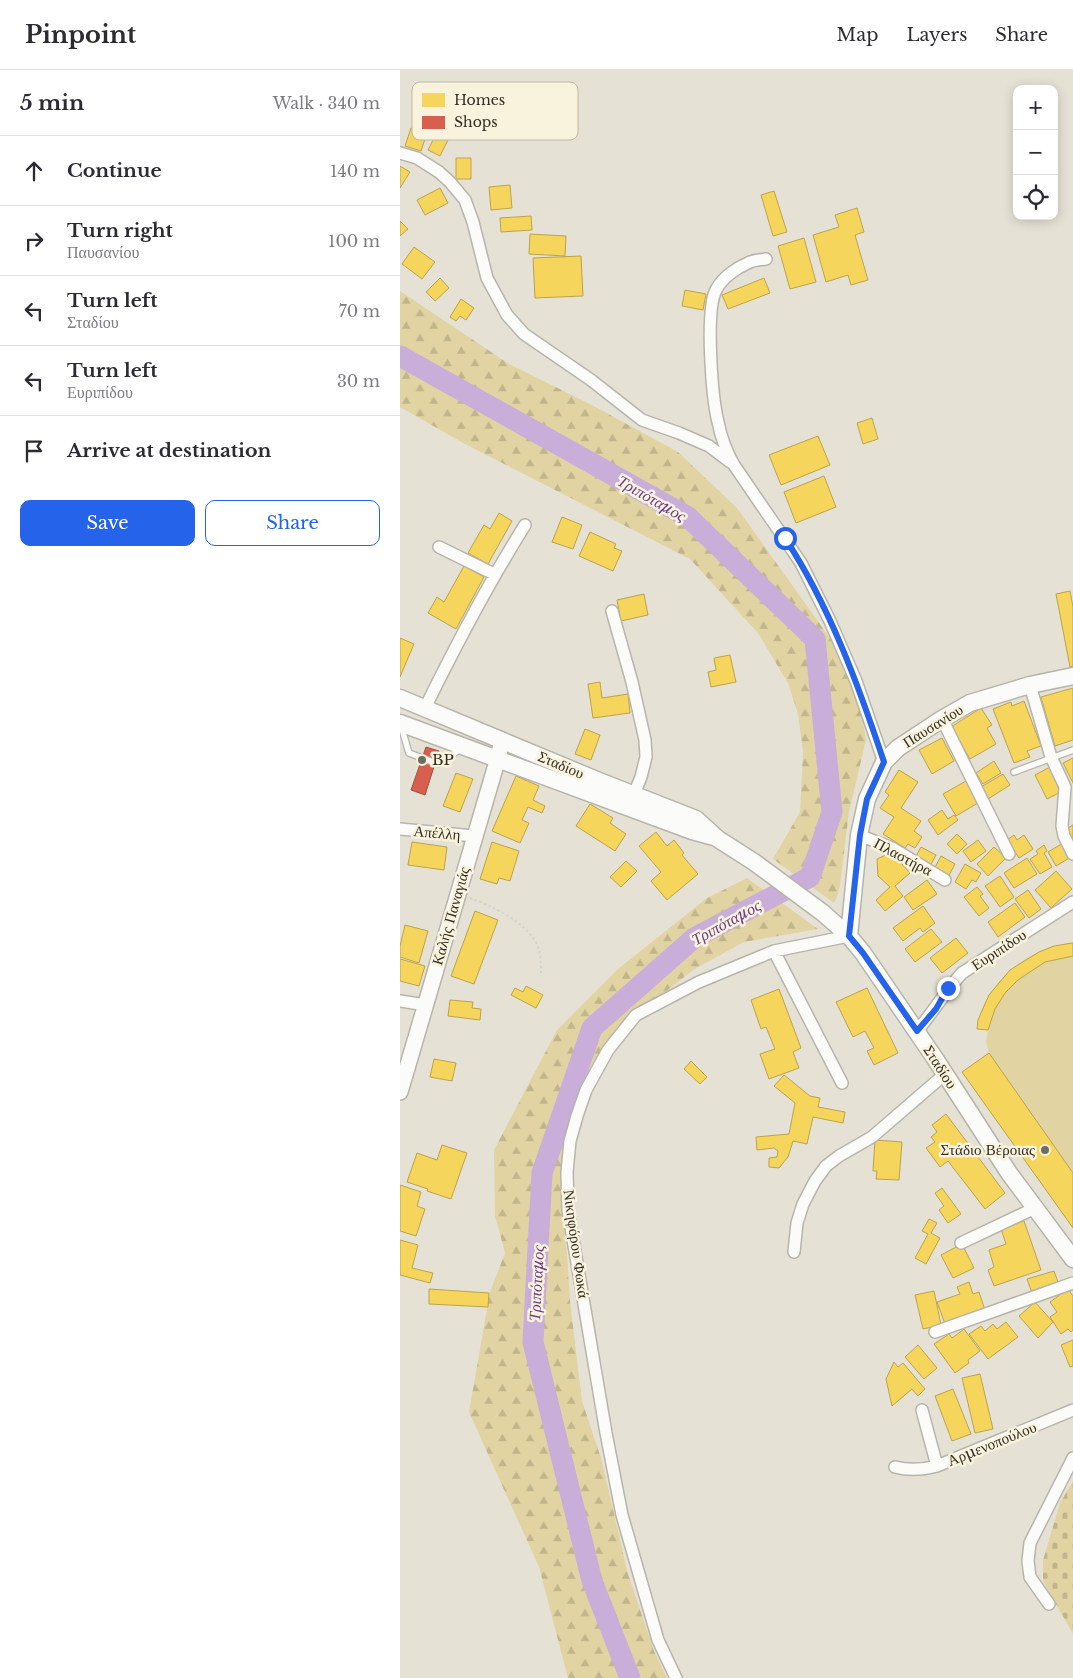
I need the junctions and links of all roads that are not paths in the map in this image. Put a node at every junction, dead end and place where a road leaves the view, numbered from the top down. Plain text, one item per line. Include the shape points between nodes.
1 (400, 153) edge
2 (766, 259) dead end
3 (734, 465) junction
4 (525, 525) dead end
5 (439, 547) dead end
6 (494, 574) junction
7 (612, 611) dead end
8 (1073, 676) edge
9 (1030, 686) junction
10 (400, 698) edge
11 (425, 708) junction
12 (942, 719) junction
13 (400, 724) edge
14 (502, 740) junction
15 (465, 746) junction
16 (1073, 750) edge
17 (1051, 757) junction
18 (498, 758) junction
19 (884, 762) junction
20 (1014, 772) dead end
21 (634, 794) junction
22 (1073, 821) edge
23 (1062, 826) junction
24 (400, 830) edge
25 (860, 835) junction
26 (474, 836) junction
27 (718, 839) junction
28 (1009, 854) dead end
29 (1073, 854) edge
30 (945, 880) dead end
31 (1073, 902) edge
32 (849, 936) junction
33 (774, 951) junction
34 (400, 1001) edge
35 (426, 1005) junction
36 (917, 1031) junction
37 (945, 1074) junction
38 (842, 1083) dead end
39 (400, 1092) edge
40 (1035, 1208) junction
41 (961, 1243) dead end
42 (794, 1252) dead end
43 (1073, 1259) edge
44 (1073, 1283) edge
45 (935, 1332) dead end
46 (922, 1410) dead end
47 (1073, 1410) edge
48 (1073, 1458) edge
49 (937, 1466) junction
50 (895, 1467) dead end
51 (1049, 1604) dead end
52 (676, 1678) edge

1 - 3 street via 417,158 439,172 465,200 487,278 507,315 524,334 642,420 709,446
2 - 3 street via 748,262 728,275 716,290 711,310 712,378 717,420 726,451
3 - 19 street via 801,563 856,681
4 - 6 street
5 - 6 street
6 - 11 street
7 - 21 street via 645,740 646,757
8 - 9 main road, Παυσανίου
9 - 12 main road, Παυσανίου via 970,703
9 - 17 street
10 - 11 main road, Σταδίου
11 - 14 main road, Σταδίου
12 - 19 main road, Παυσανίου via 898,748
12 - 28 street
13 - 15 main road, Σταδίου
13 - 15 lane via 410,753 438,764
14 - 18 street, Καλής Παναγιάς
14 - 21 main road, Σταδίου
15 - 18 main road, Σταδίου
16 - 17 lane
17 - 20 lane
17 - 23 street via 1065,787
18 - 26 street, Καλής Παναγιάς
18 - 27 main road, Σταδίου
19 - 25 main road, Παυσανίου via 867,799
21 - 27 main road, Σταδίου via 696,819
22 - 23 street
23 - 29 street
24 - 26 street, Απέλλη
25 - 30 street, Πλαστήρα via 892,848
25 - 32 main road, Παυσανίου
26 - 35 street, Καλής Παναγιάς
27 - 32 main road, Σταδίου via 823,913
31 - 36 street, Ευριπίδου via 962,973
32 - 33 street, Νικηφόρου Φωκά
32 - 36 main road, Σταδίου
33 - 38 street
33 - 52 street, Νικηφόρου Φωκά via 699,982 636,1015 608,1050 586,1090 570,1140 568,1210 622,1515 658,1640
34 - 35 street
35 - 39 street, Καλής Παναγιάς
36 - 37 main road, Σταδίου
37 - 40 main road, Σταδίου
37 - 42 street via 872,1137 826,1166 803,1204
40 - 41 street
40 - 43 main road, Σταδίου
44 - 45 street
46 - 49 street, Αρμενοπούλου
47 - 49 street, Αρμενοπούλου
48 - 51 street via 1030,1543 1030,1577
49 - 50 street via 921,1470

